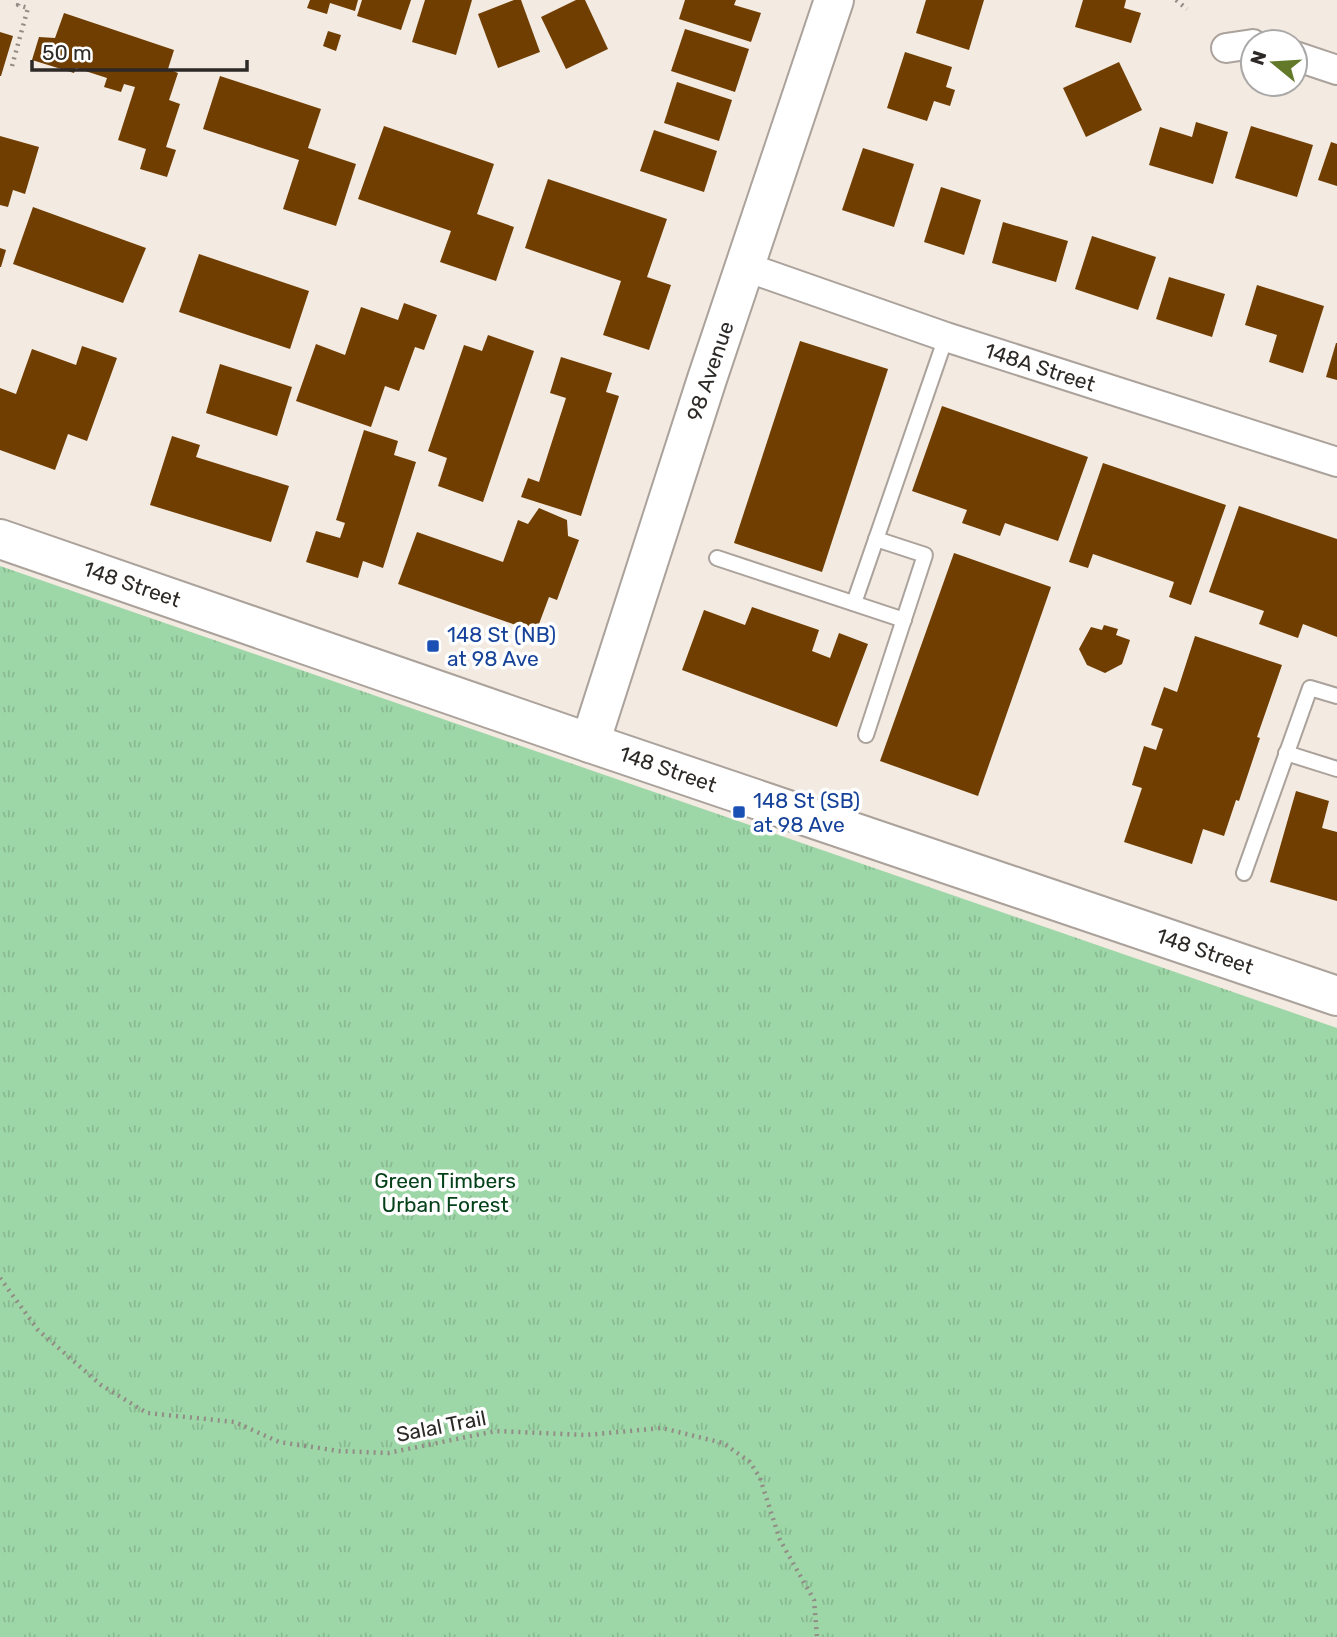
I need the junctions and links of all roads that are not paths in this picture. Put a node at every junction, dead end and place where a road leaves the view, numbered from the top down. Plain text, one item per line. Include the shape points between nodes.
1 (834, 0) edge
2 (1309, 60) edge
3 (1337, 70) edge
4 (746, 267) junction
5 (946, 337) junction
6 (1337, 462) edge
7 (0, 539) edge
8 (876, 539) junction
9 (717, 558) dead end
10 (854, 603) junction
11 (904, 620) junction
12 (1337, 696) edge
13 (866, 735) dead end
14 (590, 743) junction
15 (1286, 753) junction
16 (1336, 765) edge
17 (1244, 873) dead end
18 (1337, 996) edge

1 - 4 main road, 98 Avenue
2 - 3 street
4 - 5 street, 148A Street
4 - 14 main road, 98 Avenue
5 - 6 street, 148A Street
5 - 8 lane
7 - 14 main road, 148 Street
8 - 10 lane
8 - 11 lane via 925,555
9 - 10 lane
10 - 11 lane
11 - 13 lane
12 - 15 lane via 1310,688
14 - 18 main road, 148 Street
15 - 16 lane
15 - 17 lane

